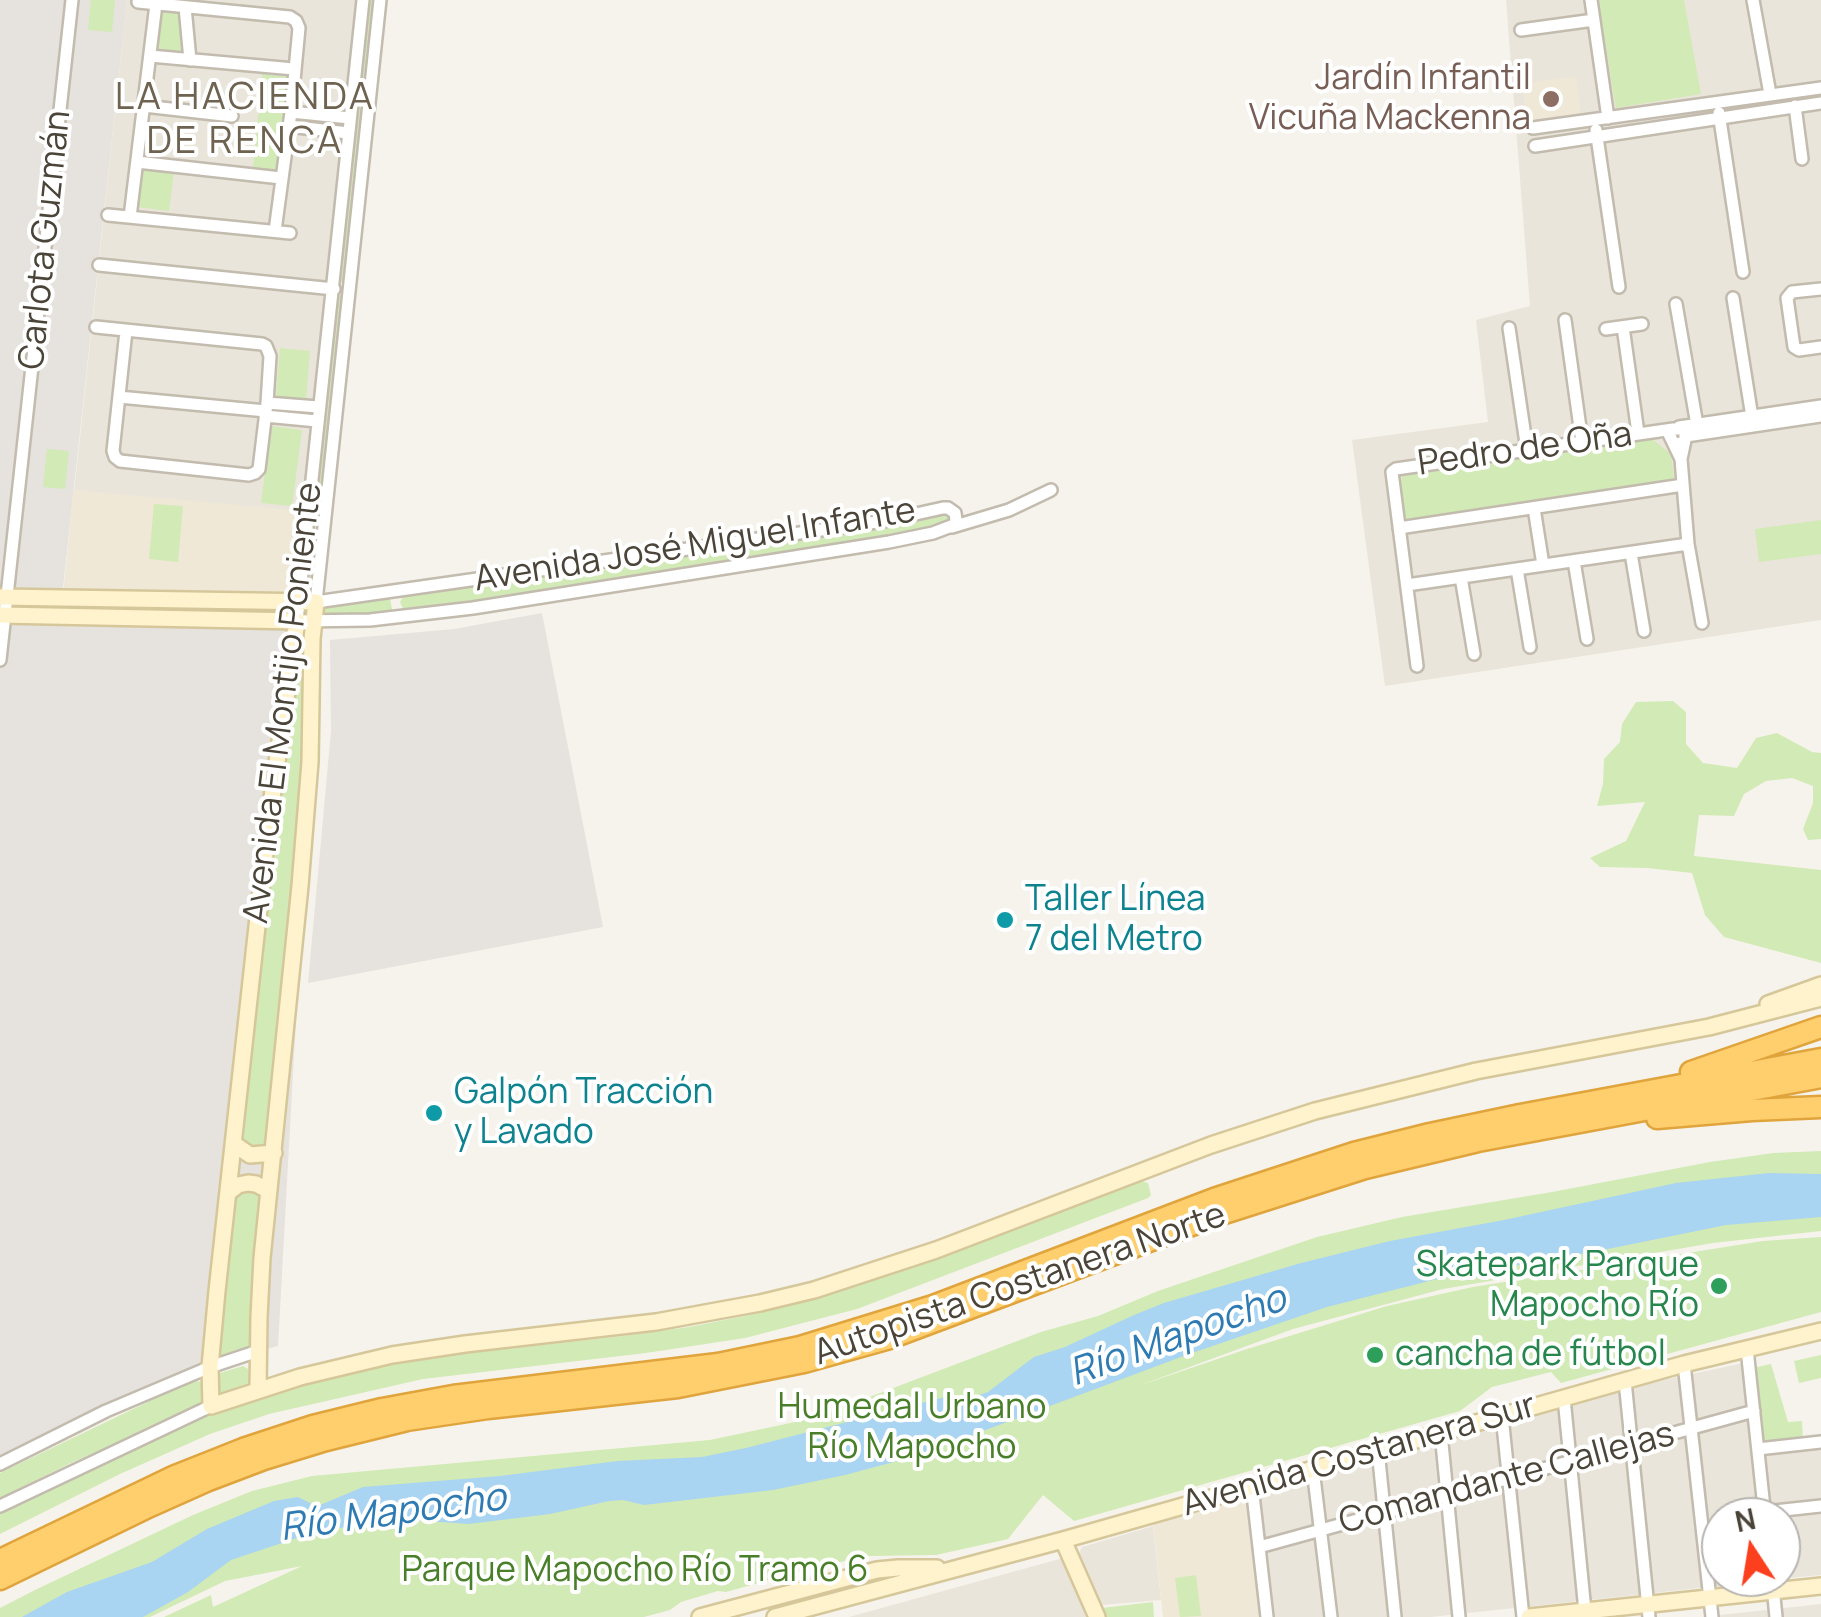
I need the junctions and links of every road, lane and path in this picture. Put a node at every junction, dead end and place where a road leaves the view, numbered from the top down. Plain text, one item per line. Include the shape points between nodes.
1 (72, 0) edge
2 (362, 0) edge
3 (380, 0) edge
4 (1591, 0) edge
5 (1753, 0) edge
6 (138, 2) edge
7 (156, 4) junction
8 (185, 7) junction
9 (1594, 20) junction
10 (1521, 30) dead end
11 (150, 56) junction
12 (190, 60) junction
13 (294, 70) junction
14 (1821, 88) edge
15 (1770, 94) junction
16 (1718, 102) junction
17 (1821, 103) edge
18 (144, 106) junction
19 (1794, 106) junction
20 (232, 116) dead end
21 (350, 118) junction
22 (1720, 118) junction
23 (290, 119) junction
24 (1602, 119) junction
25 (1533, 128) dead end
26 (348, 133) junction
27 (1597, 137) junction
28 (1534, 146) dead end
29 (1802, 159) dead end
30 (137, 162) junction
31 (282, 178) junction
32 (108, 215) dead end
33 (130, 217) junction
34 (275, 231) junction
35 (290, 233) dead end
36 (100, 266) dead end
37 (1743, 272) dead end
38 (1619, 286) dead end
39 (330, 288) junction
40 (348, 290) junction
41 (1821, 290) edge
42 (1734, 298) dead end
43 (1676, 304) dead end
44 (1565, 320) dead end
45 (1642, 324) dead end
46 (1623, 326) junction
47 (96, 327) dead end
48 (1509, 328) dead end
49 (1606, 329) dead end
50 (126, 330) junction
51 (1821, 347) edge
52 (119, 397) junction
53 (1821, 406) edge
54 (318, 407) junction
55 (266, 410) junction
56 (1752, 416) junction
57 (1821, 416) edge
58 (317, 422) junction
59 (1696, 425) junction
60 (1638, 434) junction
61 (1675, 435) junction
62 (1582, 442) junction
63 (1526, 450) junction
64 (1683, 486) junction
65 (1052, 490) dead end
66 (1534, 508) junction
67 (952, 527) junction
68 (1399, 528) junction
69 (1688, 544) junction
70 (1631, 552) junction
71 (1574, 561) junction
72 (1543, 566) junction
73 (1517, 569) junction
74 (1461, 578) junction
75 (1407, 585) junction
76 (402, 590) junction
77 (4, 597) edge
78 (316, 602) junction
79 (298, 603) junction
80 (2, 615) edge
81 (405, 617) junction
82 (305, 622) junction
83 (1702, 623) dead end
84 (1644, 630) dead end
85 (1587, 639) dead end
86 (1530, 647) dead end
87 (1474, 654) dead end
88 (0, 660) edge
89 (1417, 666) dead end
90 (1821, 986) edge
91 (1821, 998) edge
92 (1708, 1027) junction
93 (1821, 1028) edge
94 (1821, 1059) edge
95 (1821, 1077) edge
96 (1821, 1108) edge
97 (1570, 1114) junction
98 (234, 1144) junction
99 (274, 1153) junction
100 (229, 1192) junction
101 (269, 1192) junction
102 (1821, 1332) edge
103 (1748, 1349) junction
104 (258, 1351) junction
105 (1684, 1364) junction
106 (210, 1367) junction
107 (1625, 1381) junction
108 (258, 1389) junction
109 (1564, 1398) junction
110 (211, 1406) junction
111 (1754, 1411) junction
112 (1502, 1416) junction
113 (1692, 1428) junction
114 (1441, 1433) junction
115 (1821, 1442) edge
116 (1632, 1445) junction
117 (1758, 1448) junction
118 (1378, 1450) junction
119 (1570, 1462) junction
120 (0, 1464) edge
121 (1313, 1469) junction
122 (1508, 1479) junction
123 (1252, 1486) junction
124 (1448, 1496) junction
125 (1763, 1497) edge
126 (0, 1506) edge
127 (1701, 1512) edge
128 (1384, 1513) junction
129 (1322, 1530) junction
130 (1063, 1540) junction
131 (1259, 1548) junction
132 (0, 1560) edge
133 (956, 1569) junction
134 (0, 1579) edge
135 (1710, 1597) joint
136 (752, 1610) edge
137 (1649, 1610) edge
138 (1585, 1611) junction
139 (700, 1617) edge
140 (775, 1617) edge
141 (1098, 1617) edge
142 (1267, 1617) edge
143 (1331, 1617) edge
144 (1395, 1617) edge
145 (1459, 1617) edge
146 (1526, 1617) edge
147 (1712, 1617) edge

1 - 77 street, Carlota Guzmán
2 - 21 street, Avenida El Montijo Poniente
3 - 40 street
4 - 9 street
5 - 15 street
6 - 7 street
7 - 8 street
7 - 11 street
8 - 12 street
8 - 13 street via 290,17 298,28
9 - 10 street
9 - 24 street
11 - 12 street
11 - 18 street
12 - 13 street
13 - 23 street
14 - 15 street
15 - 16 street
16 - 22 street
16 - 24 street
17 - 19 street
18 - 20 street
18 - 30 street
19 - 22 street
19 - 29 street
21 - 23 street
21 - 26 street, Avenida El Montijo Poniente
22 - 27 street
22 - 37 street
23 - 26 street
23 - 31 street
24 - 25 street
24 - 27 street
26 - 39 street, Avenida El Montijo Poniente
27 - 28 street
27 - 38 street
30 - 31 street
30 - 33 street
31 - 34 street
32 - 33 street
33 - 34 street
34 - 35 street
36 - 39 street
39 - 40 street
39 - 54 street, Avenida El Montijo Poniente
40 - 78 street
41 - 51 street via 1787,298 1794,347
42 - 56 street
43 - 59 street
44 - 62 street
45 - 46 street
46 - 49 street
46 - 60 street
47 - 50 street
48 - 63 street
50 - 52 street
50 - 55 street via 264,345 270,351
52 - 55 street
52 - 55 street via 112,451 120,461 249,475 259,469
53 - 56 street, Pedro de Oña
54 - 55 street
54 - 58 street, Avenida El Montijo Poniente
55 - 58 street
56 - 59 street, Pedro de Oña
57 - 61 street, Pedro de Oña
58 - 79 street, Avenida El Montijo Poniente
59 - 61 street, Pedro de Oña
60 - 61 street, Pedro de Oña
60 - 62 street, Pedro de Oña
61 - 64 street
62 - 63 street, Pedro de Oña
63 - 68 street, Pedro de Oña via 1396,469
64 - 66 street
64 - 69 street
65 - 67 street
66 - 68 street
66 - 72 street
67 - 76 street, Avenida José Miguel Infante via 955,513 943,508
67 - 81 street, Avenida José Miguel Infante
68 - 75 street
69 - 70 street
69 - 83 street
70 - 71 street
70 - 84 street
71 - 72 street
71 - 85 street
72 - 73 street
73 - 74 street
73 - 86 street
74 - 75 street
74 - 87 street
75 - 89 street
76 - 78 street, Avenida José Miguel Infante
76 - 81 street via 397,604
77 - 79 street, Avenida José Miguel Infante
77 - 80 street, Carlota Guzmán
78 - 79 street, Avenida José Miguel Infante
78 - 82 street
79 - 82 street, Avenida El Montijo Poniente
80 - 82 street, Avenida José Miguel Infante
80 - 88 street, Carlota Guzmán
81 - 82 street, Avenida José Miguel Infante
82 - 98 street, Avenida El Montijo Poniente via 268,826
82 - 99 street via 310,762
90 - 92 street
91 - 92 street
92 - 108 street via 1476,1071 1315,1111 936,1250 796,1294 656,1322 392,1354
93 - 97 highway
94 - 97 highway, Autopista Costanera Norte
95 - 97 highway, Autopista Costanera Norte
96 - 97 highway via 1598,1124
97 - 132 highway, Autopista Costanera Norte via 1430,1134 1322,1162 933,1306 800,1347 704,1366 435,1399 313,1426 175,1476
97 - 134 highway, Autopista Costanera Norte via 1278,1194 922,1326 804,1362 678,1387 407,1420 264,1458
98 - 99 street via 250,1155
98 - 100 street, Avenida El Montijo Poniente
99 - 101 street
100 - 101 street via 248,1183
100 - 106 street, Avenida El Montijo Poniente
101 - 104 street
102 - 103 street, Avenida Costanera Sur
103 - 105 street, Avenida Costanera Sur
103 - 111 street
104 - 106 street
104 - 108 street
105 - 107 street, Avenida Costanera Sur
105 - 113 street
106 - 110 street, Avenida El Montijo Poniente
106 - 120 street
107 - 109 street, Avenida Costanera Sur
107 - 116 street
108 - 110 street
109 - 112 street, Avenida Costanera Sur
109 - 119 street
110 - 126 street
111 - 113 street, Comandante Callejas
111 - 117 street
112 - 114 street, Avenida Costanera Sur
112 - 122 street
113 - 116 street, Comandante Callejas
113 - 127 street
114 - 118 street, Avenida Costanera Sur
114 - 124 street
115 - 117 street
116 - 119 street, Comandante Callejas
116 - 137 street
117 - 125 street
118 - 121 street, Avenida Costanera Sur
118 - 128 street
119 - 122 street, Comandante Callejas
119 - 138 street
121 - 123 street, Avenida Costanera Sur
121 - 129 street
122 - 124 street, Comandante Callejas
122 - 146 street
123 - 130 street, Avenida Costanera Sur
123 - 131 street
124 - 128 street, Comandante Callejas
124 - 145 street
128 - 129 street, Comandante Callejas
128 - 144 street
129 - 131 street, Comandante Callejas
129 - 143 street
130 - 133 street, Avenida Costanera Sur
130 - 141 street
131 - 142 street
133 - 136 street, Avenida Costanera Sur via 877,1570
133 - 140 street, Avenida Costanera Sur
135 - 137 street
135 - 147 street
136 - 139 street, Avenida Costanera Sur
137 - 138 street
138 - 146 street

